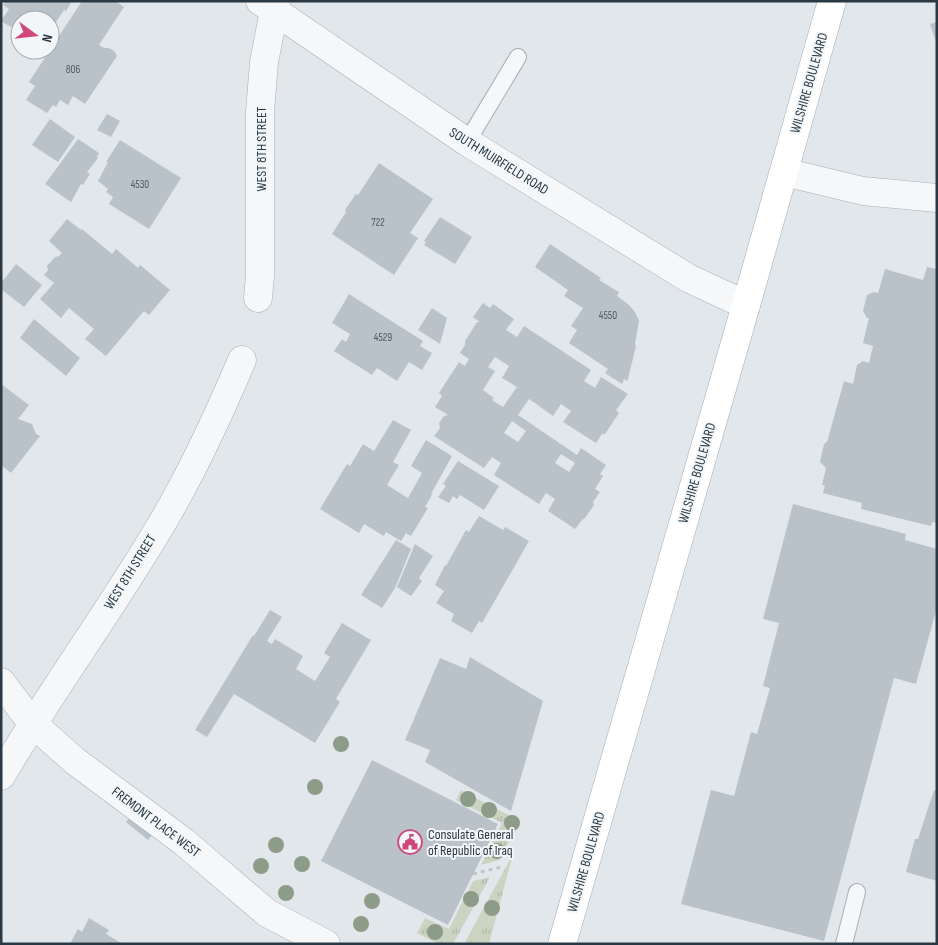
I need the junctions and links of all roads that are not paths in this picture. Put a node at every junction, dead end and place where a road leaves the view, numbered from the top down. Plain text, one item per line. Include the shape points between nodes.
1 (832, 1) edge
2 (270, 4) edge
3 (518, 57) dead end
4 (468, 142) junction
5 (784, 172) junction
6 (937, 198) edge
7 (258, 298) dead end
8 (746, 305) junction
9 (242, 360) dead end
10 (1, 682) edge
11 (32, 723) junction
12 (1, 776) edge
13 (858, 892) dead end
14 (326, 944) edge
15 (562, 944) edge
16 (844, 944) edge

1 - 5 main road, WILSHIRE BOULEVARD
2 - 4 street, SOUTH MUIRFIELD ROAD
2 - 7 street, WEST 8TH STREET via 260,112
3 - 4 lane
4 - 8 street, SOUTH MUIRFIELD ROAD via 688,278
5 - 6 street via 863,191
5 - 8 main road, WILSHIRE BOULEVARD
8 - 15 main road, WILSHIRE BOULEVARD
9 - 11 street, WEST 8TH STREET via 215,423 168,513
10 - 11 street, FREMONT PLACE WEST
11 - 12 street, WEST 8TH STREET
11 - 14 street, FREMONT PLACE WEST via 75,761 184,842 267,913
13 - 16 lane

